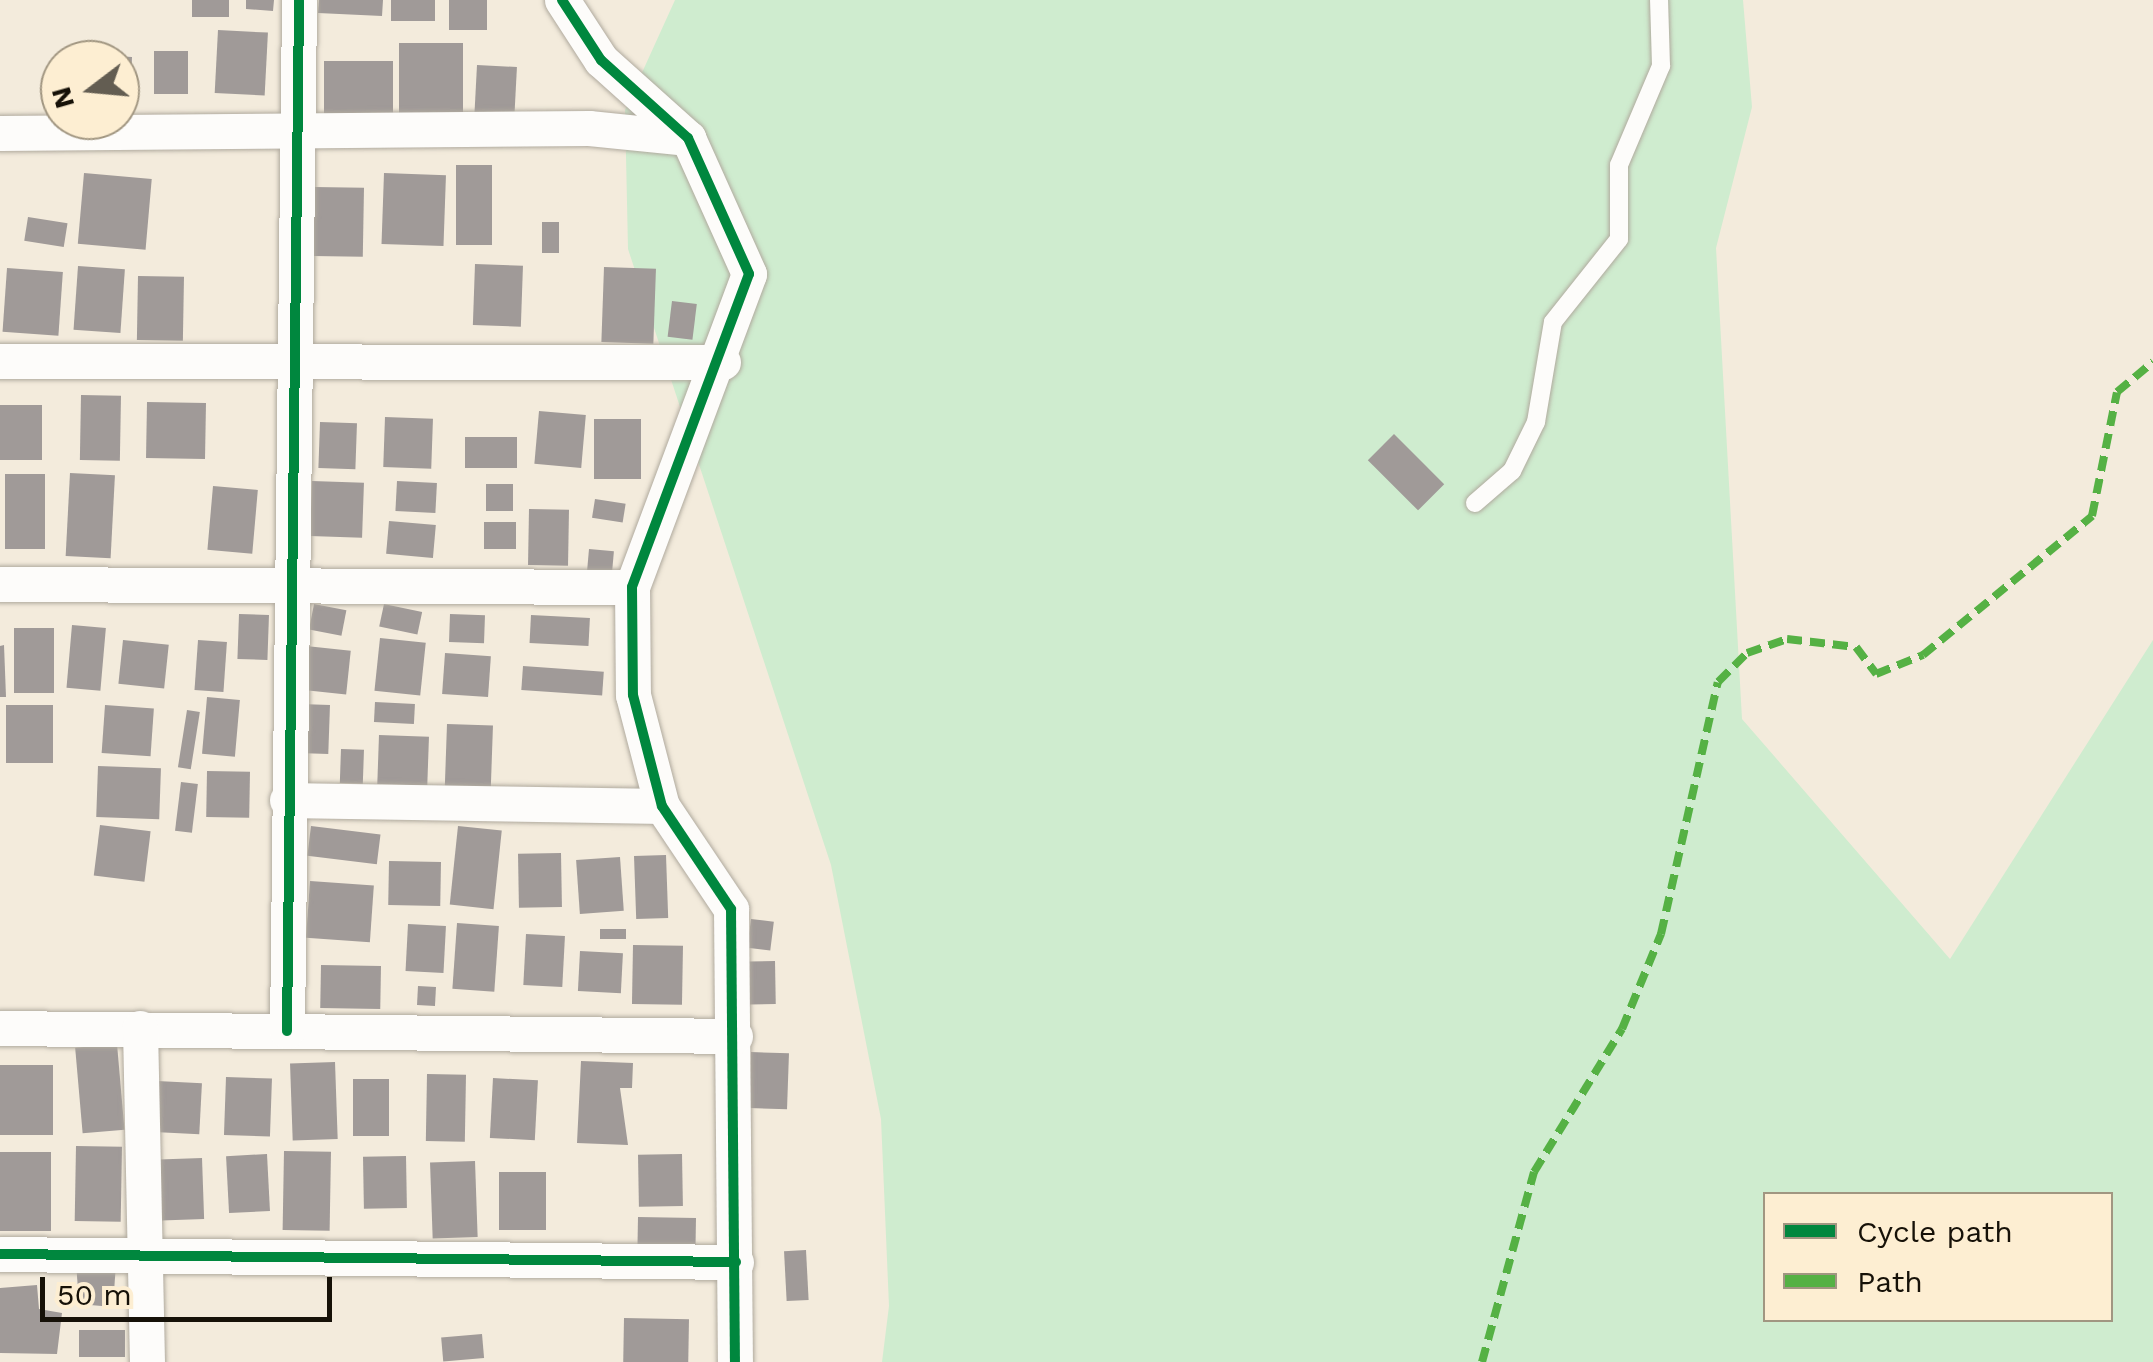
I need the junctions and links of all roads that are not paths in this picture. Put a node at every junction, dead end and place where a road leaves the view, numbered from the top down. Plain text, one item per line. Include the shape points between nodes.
1 (299, 0) edge
2 (562, 0) edge
3 (1659, 0) edge
4 (0, 133) edge
5 (296, 133) junction
6 (688, 138) junction
7 (0, 361) edge
8 (289, 362) junction
9 (723, 362) junction
10 (1476, 502) dead end
11 (0, 584) edge
12 (293, 584) junction
13 (632, 587) junction
14 (287, 800) junction
15 (662, 806) junction
16 (0, 1028) edge
17 (140, 1028) junction
18 (287, 1031) junction
19 (734, 1036) junction
20 (0, 1254) edge
21 (148, 1255) junction
22 (736, 1262) junction
23 (147, 1362) edge
24 (735, 1362) edge

1 - 5 street
2 - 6 street via 601,60
3 - 10 lane via 1661,66 1619,165 1619,239 1553,322 1536,422 1512,471
4 - 5 street
5 - 6 street via 588,128
5 - 8 street
6 - 9 street via 749,274
7 - 8 street
8 - 9 street
8 - 12 street
9 - 13 street
11 - 12 street
12 - 13 street
12 - 14 street
13 - 15 street via 634,695
14 - 15 street
14 - 18 street
15 - 19 street via 732,910
16 - 17 street
17 - 18 street
17 - 21 street
18 - 19 street
19 - 22 street
20 - 21 street
21 - 22 street
21 - 23 street
22 - 24 street

